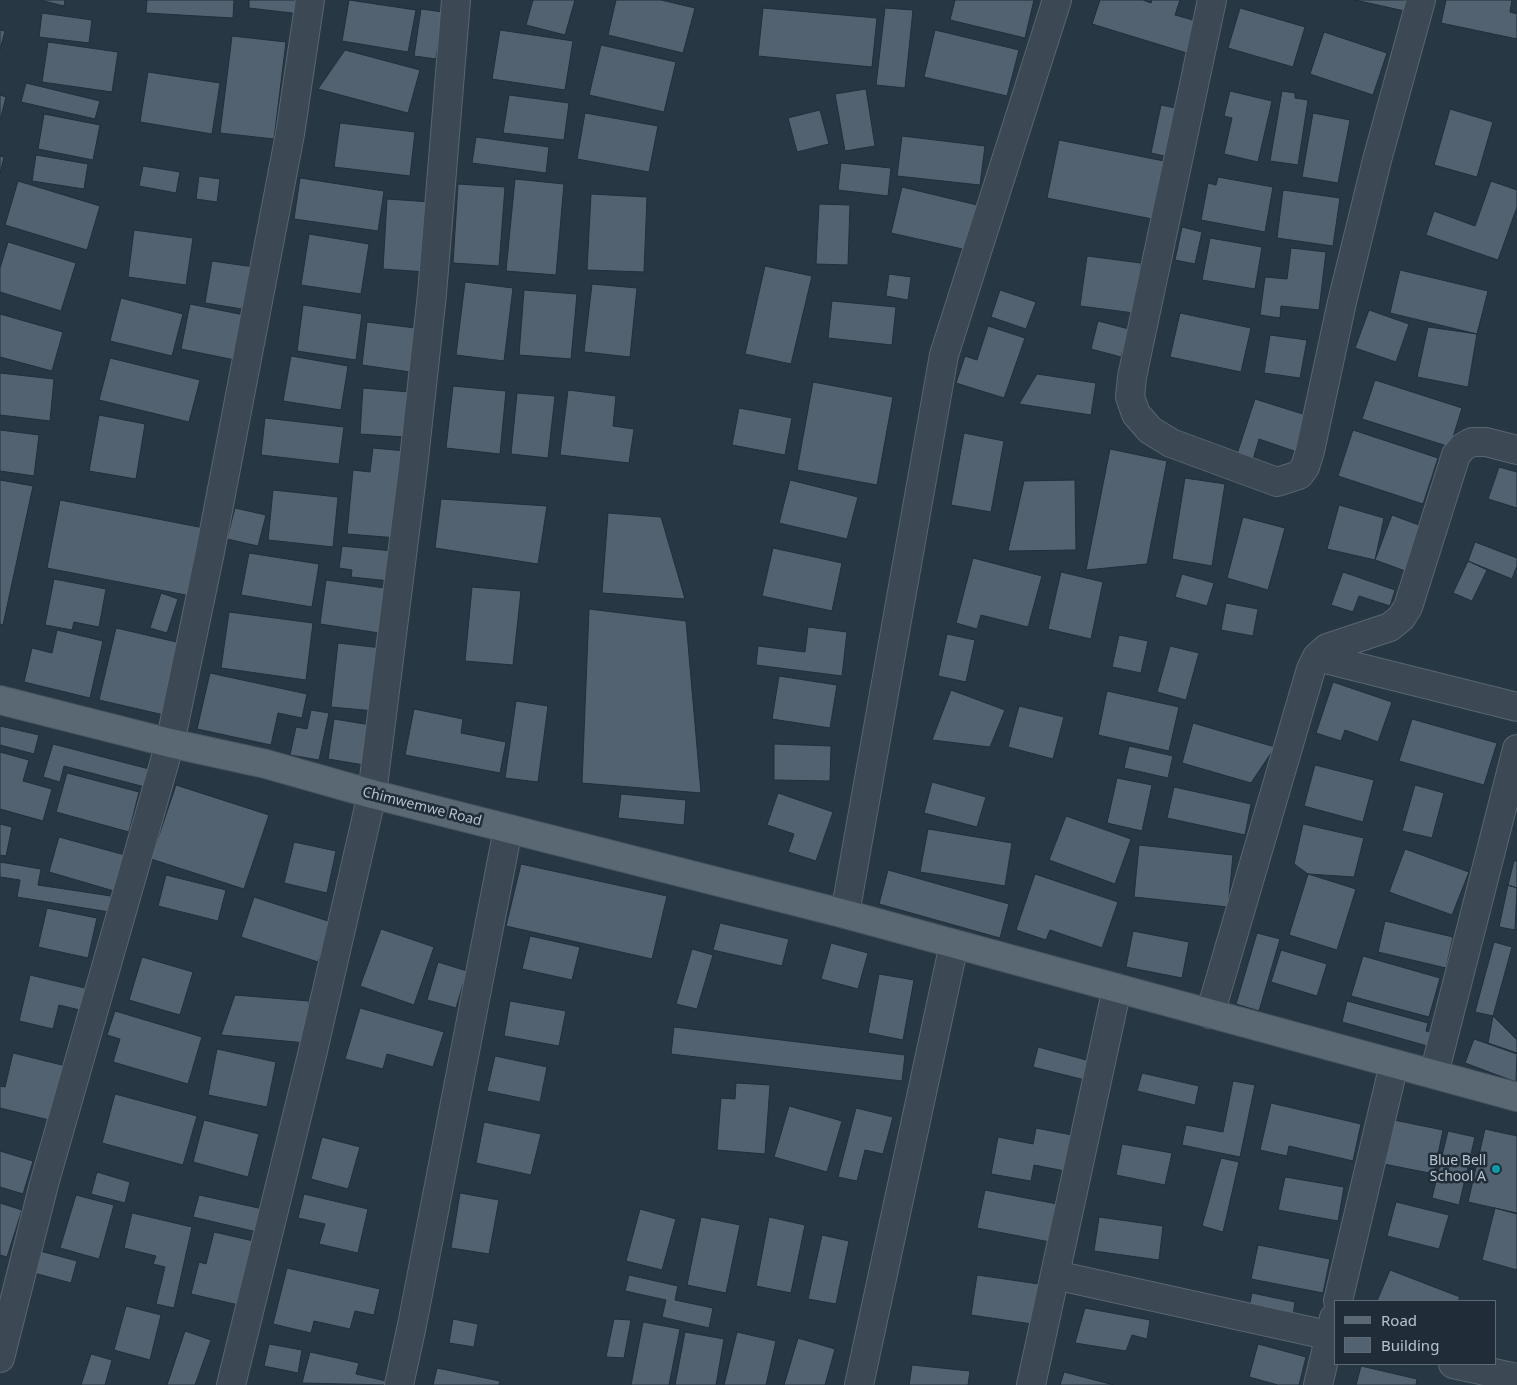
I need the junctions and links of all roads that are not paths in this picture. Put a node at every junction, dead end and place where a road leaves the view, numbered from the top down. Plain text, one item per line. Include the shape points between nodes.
1 (310, 0) edge
2 (456, 0) edge
3 (1057, 0) edge
4 (1212, 0) edge
5 (1421, 0) edge
6 (1517, 450) edge
7 (1317, 657) junction
8 (0, 700) edge
9 (1517, 707) edge
10 (170, 743) junction
11 (1517, 749) edge
12 (372, 794) junction
13 (508, 829) junction
14 (845, 914) junction
15 (954, 944) junction
16 (1117, 988) junction
17 (1210, 1014) junction
18 (1394, 1064) junction
19 (1434, 1074) junction
20 (1517, 1097) edge
21 (1055, 1275) junction
22 (1338, 1300) edge
23 (1333, 1337) edge
24 (0, 1358) edge
25 (1458, 1365) edge
26 (1517, 1378) edge
27 (230, 1385) edge
28 (399, 1385) edge
29 (859, 1385) edge
30 (1031, 1385) edge
31 (1318, 1385) edge

1 - 10 street via 290,134
2 - 12 street via 431,304
3 - 14 street via 944,355
4 - 5 street via 1130,397 1136,414 1150,430 1171,443 1277,482 1299,475 1310,451 1376,160
6 - 7 street via 1479,442 1463,447 1456,455 1408,607 1401,618 1390,627 1327,648
7 - 9 street
7 - 17 street
8 - 10 main road, Chimwemwe Road
10 - 12 main road, Chimwemwe Road via 266,764
10 - 24 street via 44,1184
11 - 19 street
12 - 13 main road, Chimwemwe Road
12 - 27 street via 312,1055
13 - 14 main road, Chimwemwe Road
13 - 28 street
14 - 15 main road, Chimwemwe Road
15 - 16 main road, Chimwemwe Road
15 - 29 street
16 - 17 main road, Chimwemwe Road
16 - 21 street
17 - 18 main road, Chimwemwe Road
18 - 19 main road, Chimwemwe Road
18 - 22 street
19 - 20 main road, Chimwemwe Road
21 - 23 street
21 - 30 street
23 - 31 street
25 - 26 street

